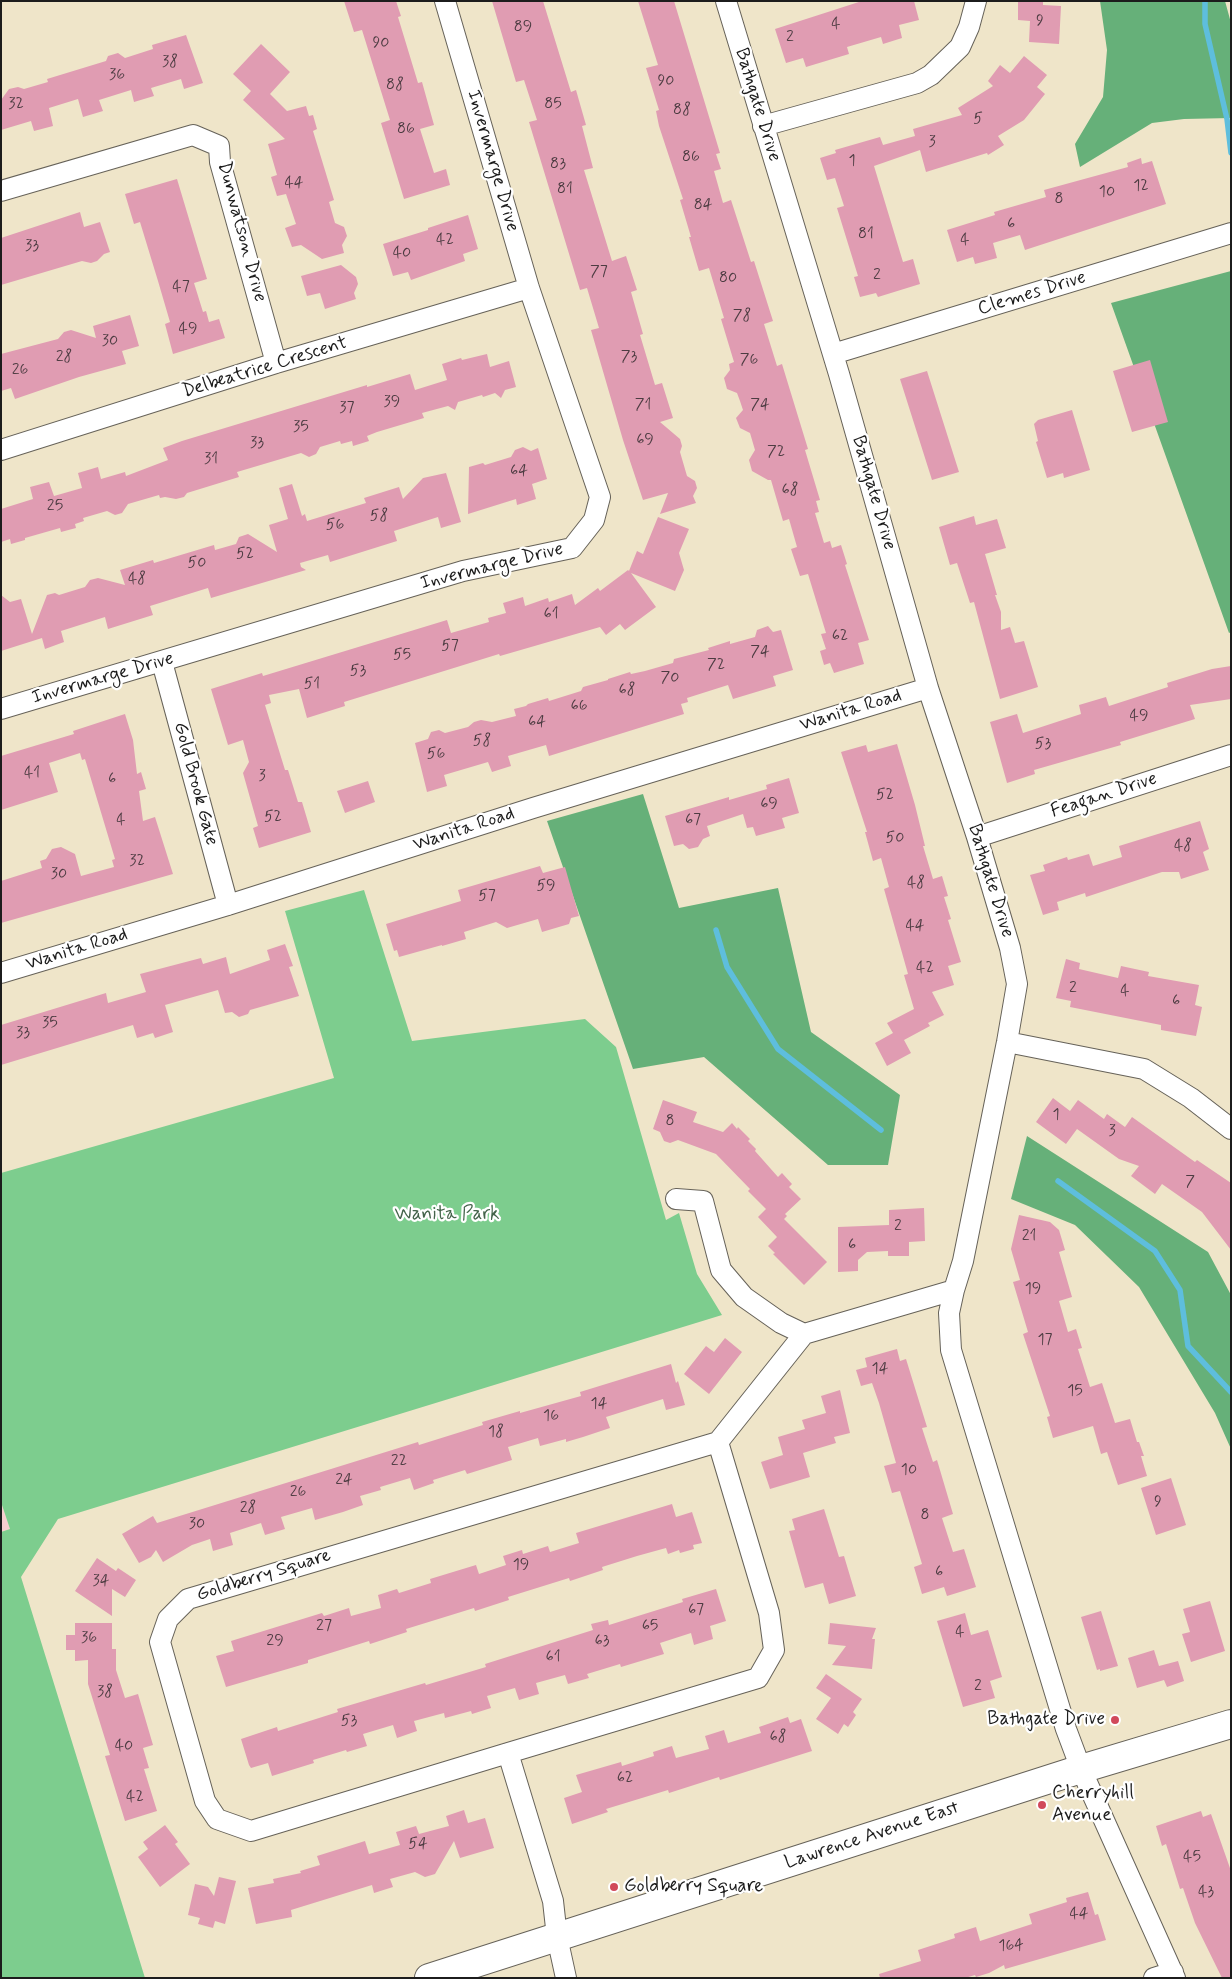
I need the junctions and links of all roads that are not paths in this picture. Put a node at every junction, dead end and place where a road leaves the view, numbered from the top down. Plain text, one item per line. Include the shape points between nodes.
1 (445, 1) edge
2 (726, 1) edge
3 (976, 1) edge
4 (763, 126) junction
5 (1, 191) edge
6 (1231, 233) edge
7 (529, 288) junction
8 (833, 354) junction
9 (276, 363) junction
10 (1, 450) edge
11 (162, 662) junction
12 (928, 688) junction
13 (1, 709) edge
14 (1231, 755) edge
15 (977, 837) junction
16 (228, 905) junction
17 (1, 973) edge
18 (1007, 1042) junction
19 (1231, 1129) edge
20 (676, 1199) dead end
21 (954, 1290) junction
22 (804, 1334) junction
23 (718, 1442) junction
24 (1231, 1724) edge
25 (508, 1753) junction
26 (1082, 1769) junction
27 (557, 1937) junction
28 (1167, 1976) edge
29 (429, 1978) edge
30 (566, 1978) edge

1 - 7 street, Invermarge Drive
2 - 4 street, Bathgate Drive
3 - 4 street via 960,47 931,75 916,83
4 - 8 street, Bathgate Drive
5 - 9 street, Dunwatson Drive via 193,135 219,146 220,162
6 - 8 street, Clemes Drive
7 - 9 street, Delbeatrice Crescent
7 - 11 street, Invermarge Drive via 600,496 594,520 572,548 463,571
8 - 12 street, Bathgate Drive
9 - 10 street, Delbeatrice Crescent
11 - 13 street, Invermarge Drive
11 - 16 street, Gold Brook Gate
12 - 15 street, Bathgate Drive
12 - 16 street, Wanita Road
14 - 15 street, Feagan Drive
15 - 18 street, Bathgate Drive via 1010,948 1017,984
16 - 17 street, Wanita Road
18 - 19 street via 1144,1069 1191,1098
18 - 21 street, Bathgate Drive via 963,1261
20 - 22 street via 703,1201 721,1270 744,1298 780,1324
21 - 22 street
21 - 26 street, Bathgate Drive via 949,1313 952,1350 1066,1729
22 - 23 street
23 - 25 street, Goldberry Square via 769,1613 774,1650 758,1678
23 - 25 street, Goldberry Square via 188,1599 168,1619 160,1642 206,1801 217,1819 251,1831
24 - 26 main road, Lawrence Avenue East
25 - 27 street via 552,1895
26 - 27 main road, Lawrence Avenue East
26 - 28 street
27 - 29 main road, Lawrence Avenue East
27 - 30 street

